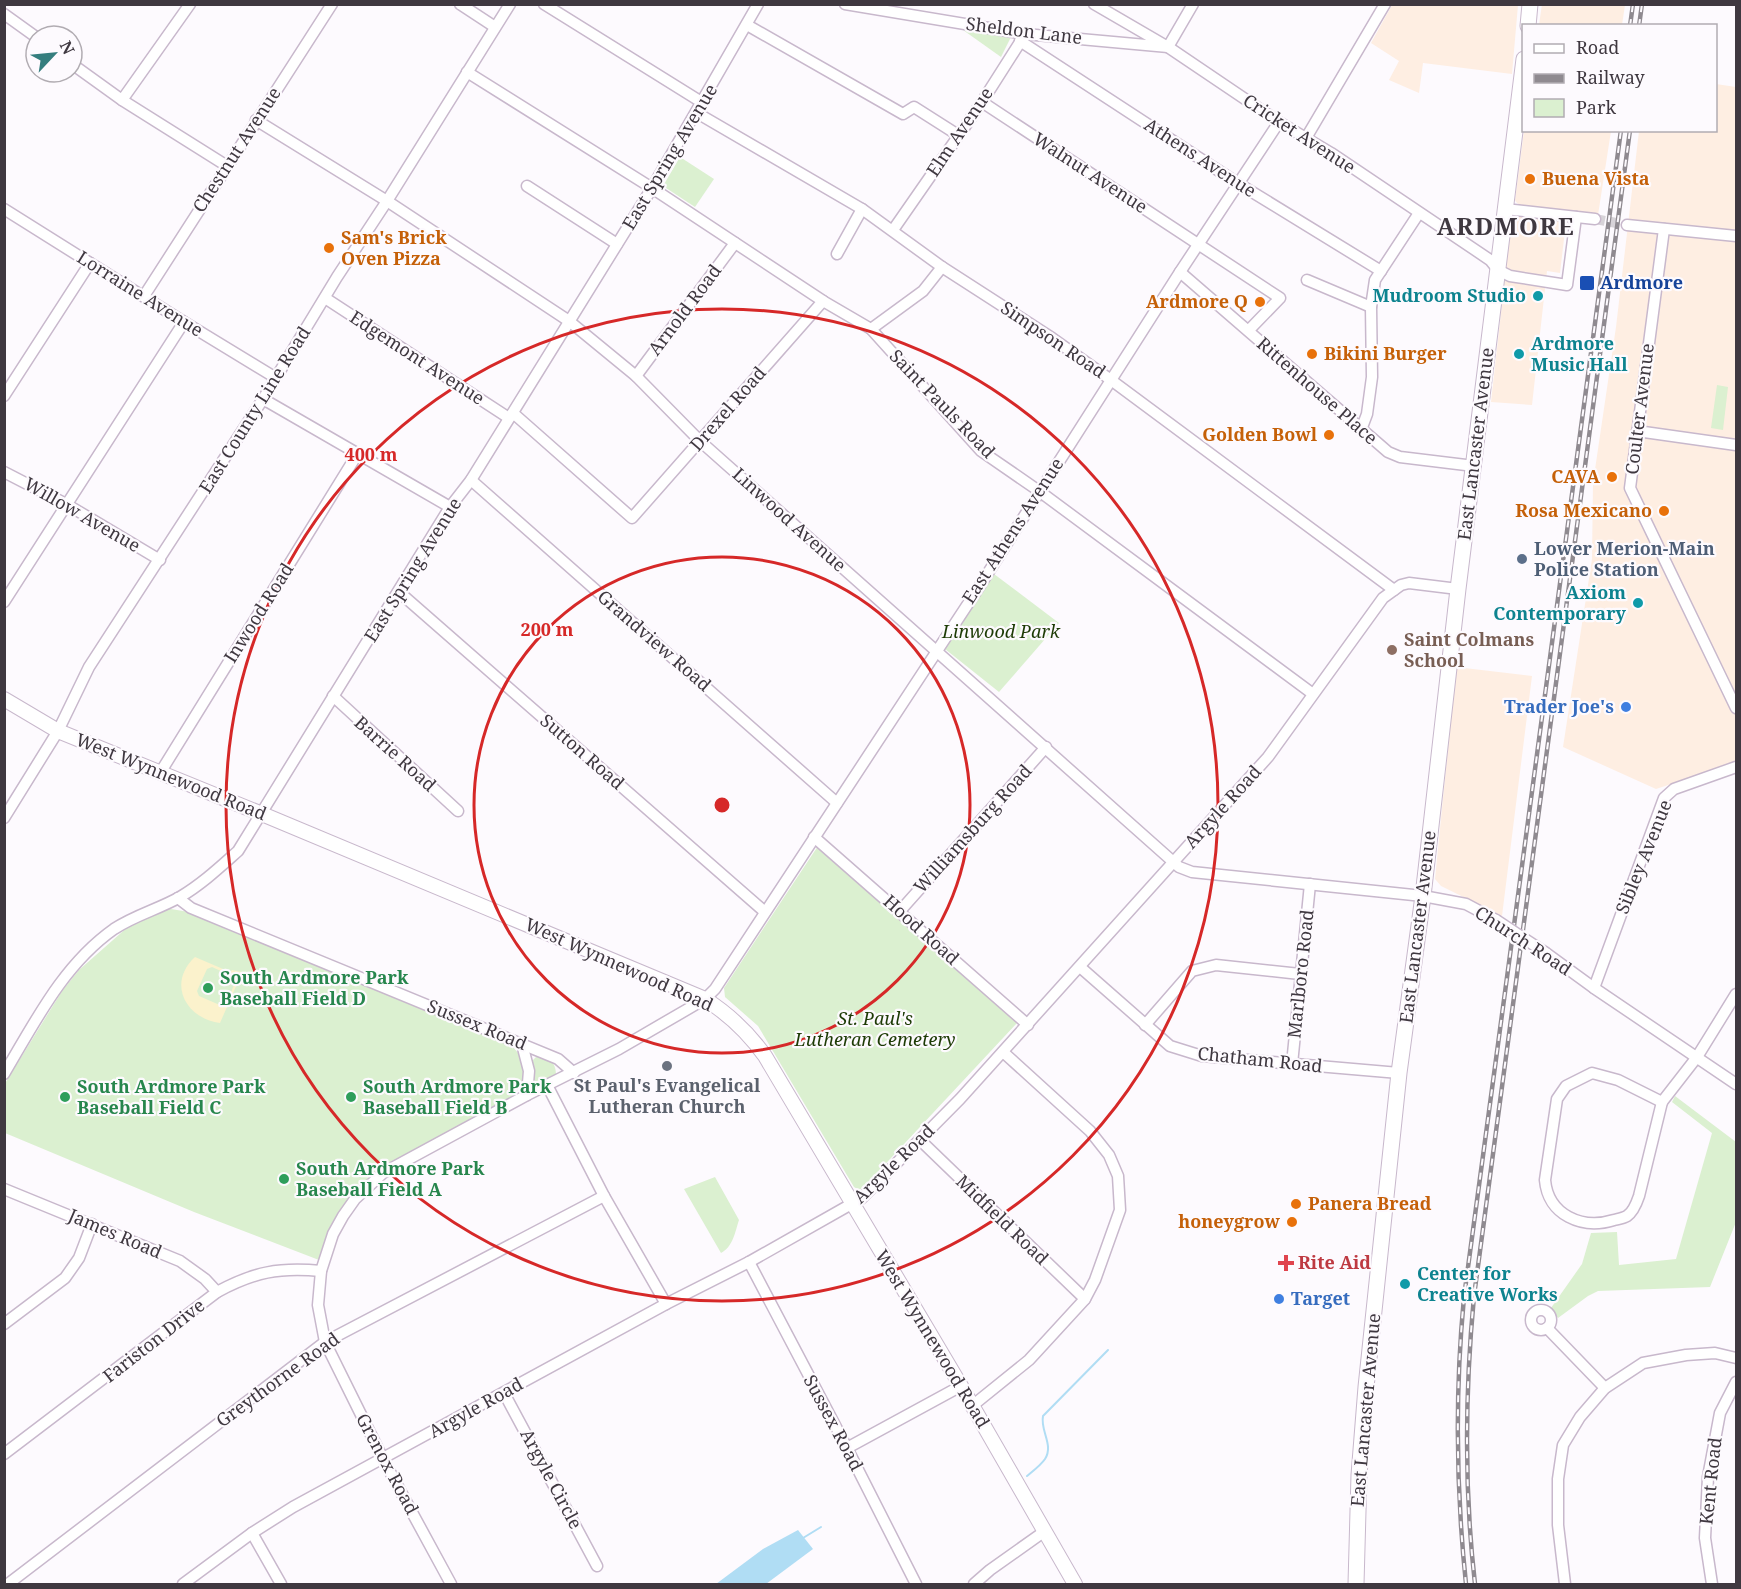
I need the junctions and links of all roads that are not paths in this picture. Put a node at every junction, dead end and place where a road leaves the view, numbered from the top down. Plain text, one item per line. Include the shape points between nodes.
1 (190, 4) edge
2 (332, 4) edge
3 (460, 4) edge
4 (510, 4) edge
5 (544, 4) edge
6 (758, 4) edge
7 (845, 4) edge
8 (1095, 4) edge
9 (1193, 4) edge
10 (1385, 4) edge
11 (1530, 4) edge
12 (4, 14) edge
13 (1528, 24) edge
14 (747, 25) junction
15 (495, 27) junction
16 (24, 28) edge
17 (1023, 38) junction
18 (1168, 47) junction
19 (467, 72) junction
20 (84, 73) edge
21 (1522, 75) edge
22 (122, 100) junction
23 (982, 102) junction
24 (700, 108) junction
25 (256, 120) junction
26 (1279, 122) junction
27 (958, 135) junction
28 (1306, 138) junction
29 (226, 166) junction
30 (1239, 184) junction
31 (527, 186) dead end
32 (652, 188) junction
33 (387, 201) junction
34 (4, 208) edge
35 (862, 209) junction
36 (1505, 209) junction
37 (1419, 213) junction
38 (1576, 217) junction
39 (1594, 219) tunnel mouth
40 (1627, 225) tunnel mouth
41 (1664, 229) junction
42 (892, 230) junction
43 (1737, 236) edge
44 (735, 243) junction
45 (617, 244) junction
46 (1199, 245) junction
47 (837, 254) dead end
48 (90, 263) junction
49 (942, 267) junction
50 (1498, 270) junction
51 (1381, 271) junction
52 (1180, 272) junction
53 (1307, 280) dead end
54 (144, 296) junction
55 (325, 298) junction
56 (824, 301) junction
57 (1371, 307) junction
58 (569, 321) junction
59 (184, 322) junction
60 (871, 329) junction
61 (1249, 330) junction
62 (636, 376) junction
63 (276, 378) junction
64 (1111, 380) junction
65 (4, 396) edge
66 (263, 399) junction
67 (511, 415) junction
68 (1361, 430) junction
69 (1637, 431) junction
70 (700, 441) junction
71 (1737, 445) edge
72 (358, 453) junction
73 (1474, 466) junction
74 (4, 472) edge
75 (471, 480) junction
76 (1039, 491) junction
77 (66, 504) junction
78 (450, 507) junction
79 (632, 518) joint
80 (160, 560) junction
81 (1458, 589) junction
82 (1394, 590) junction
83 (399, 592) junction
84 (4, 602) edge
85 (936, 650) junction
86 (1312, 694) junction
87 (333, 696) junction
88 (4, 699) edge
89 (1737, 708) edge
90 (58, 731) junction
91 (1046, 747) junction
92 (1737, 767) edge
93 (160, 773) junction
94 (837, 803) junction
95 (458, 811) dead end
96 (262, 814) junction
97 (4, 818) edge
98 (814, 837) junction
99 (1173, 863) junction
100 (1310, 885) junction
101 (1423, 896) junction
102 (178, 898) junction
103 (900, 911) junction
104 (765, 912) junction
105 (1080, 967) junction
106 (1300, 974) junction
107 (1594, 988) junction
108 (1737, 994) edge
109 (705, 999) junction
110 (1028, 1025) junction
111 (1145, 1025) junction
112 (522, 1044) junction
113 (1003, 1052) junction
114 (1697, 1057) junction
115 (1292, 1064) junction
116 (574, 1073) junction
117 (1399, 1073) junction
118 (4, 1074) edge
119 (1737, 1084) edge
120 (547, 1085) junction
121 (527, 1095) junction
122 (1662, 1102) junction
123 (920, 1140) junction
124 (4, 1189) edge
125 (604, 1196) junction
126 (852, 1205) junction
127 (92, 1224) junction
128 (748, 1262) junction
129 (321, 1271) junction
130 (217, 1292) junction
131 (1085, 1299) junction
132 (666, 1304) junction
133 (4, 1324) edge
134 (1546, 1328) dead end
135 (324, 1342) junction
136 (1737, 1358) edge
137 (1737, 1382) edge
138 (961, 1386) junction
139 (1605, 1388) junction
140 (504, 1393) junction
141 (972, 1406) junction
142 (847, 1448) junction
143 (4, 1454) edge
144 (383, 1459) junction
145 (1045, 1531) junction
146 (252, 1533) junction
147 (597, 1566) dead end
148 (8, 1584) edge
149 (183, 1584) edge
150 (281, 1584) edge
151 (452, 1584) edge
152 (916, 1584) edge
153 (974, 1584) edge
154 (1075, 1584) edge
155 (1356, 1584) edge
156 (1565, 1584) edge
157 (1712, 1584) edge

1 - 22 street
2 - 25 street, Chestnut Avenue
3 - 15 street
4 - 15 street, East County Line Road
5 - 24 street, Simpson Road
6 - 14 street, East Spring Avenue
7 - 17 street, Sheldon Lane
8 - 18 street, Cricket Avenue
9 - 18 street
10 - 28 street
11 - 13 highway
12 - 16 street
14 - 24 street, East Spring Avenue
14 - 27 street via 903,114 914,107
15 - 19 street, East County Line Road
17 - 18 street, Sheldon Lane
17 - 23 street, Elm Avenue
17 - 30 street, Athens Avenue
18 - 26 street, Cricket Avenue
19 - 32 street
19 - 33 street, East County Line Road
20 - 22 street
21 - 36 highway, East Lancaster Avenue
22 - 29 street
23 - 27 street, Elm Avenue
23 - 46 street, Walnut Avenue
24 - 32 street, East Spring Avenue
24 - 35 street, Simpson Road
25 - 29 street, Chestnut Avenue
25 - 33 street, Linwood Avenue
26 - 28 street, Cricket Avenue
26 - 30 street, East Athens Avenue
27 - 42 street, Elm Avenue
28 - 37 street, Cricket Avenue
29 - 54 street, Chestnut Avenue
30 - 46 street, East Athens Avenue
30 - 51 street, Athens Avenue
31 - 45 street
32 - 44 street, Saint Pauls Road
32 - 45 street, East Spring Avenue
33 - 55 street, East County Line Road
33 - 58 street, Linwood Avenue
34 - 48 street, Lorraine Avenue
35 - 42 street, Simpson Road
35 - 47 street
36 - 38 street
36 - 50 highway, East Lancaster Avenue
37 - 50 street, Cricket Avenue via 1490,260
37 - 51 street
38 - 39 street
38 - 50 street via 1567,285 1510,276
40 - 41 street
41 - 43 street
41 - 69 street, Coulter Avenue
42 - 49 street, Simpson Road
44 - 56 street, Saint Pauls Road
44 - 62 street, Arnold Road
45 - 58 street, East Spring Avenue
46 - 52 street, East Athens Avenue
46 - 61 street, Walnut Avenue via 1280,298
48 - 54 street, Lorraine Avenue
48 - 65 street
49 - 60 street via 923,291
49 - 64 street, Simpson Road
50 - 73 highway, East Lancaster Avenue
51 - 57 street via 1375,280
52 - 61 street, Rittenhouse Place
52 - 64 street, East Athens Avenue
53 - 57 street
54 - 59 street, Lorraine Avenue
55 - 63 street, East County Line Road
55 - 67 street, Edgemont Avenue
56 - 60 street, Saint Pauls Road
56 - 70 street, Drexel Road
57 - 68 street via 1372,377
58 - 62 street, Linwood Avenue
58 - 67 street, East Spring Avenue
59 - 63 street, Lorraine Avenue
59 - 77 street
60 - 76 street, Saint Pauls Road via 981,451
61 - 68 street, Rittenhouse Place
62 - 70 street, Linwood Avenue
63 - 66 street, East County Line Road
64 - 76 street, East Athens Avenue
64 - 82 street, Simpson Road
66 - 72 street
66 - 80 street, East County Line Road
67 - 75 street, East Spring Avenue
67 - 79 street, Edgemont Avenue
68 - 73 street, Rittenhouse Place via 1394,456
69 - 71 street
69 - 89 street, Coulter Avenue via 1631,493
70 - 79 street, Drexel Road
70 - 85 street, Linwood Avenue
72 - 78 street
72 - 93 street, Inwood Road
73 - 81 highway, East Lancaster Avenue
74 - 77 street, Willow Avenue
75 - 78 street, East Spring Avenue
75 - 94 street, Grandview Road
76 - 85 street, East Athens Avenue
76 - 86 street, Saint Pauls Road
77 - 80 street, Willow Avenue
77 - 84 street
78 - 83 street, East Spring Avenue
80 - 90 street, East County Line Road via 89,667
81 - 82 street via 1409,583
81 - 101 highway, East Lancaster Avenue
82 - 86 street, Argyle Road via 1383,598
83 - 87 street, East Spring Avenue
83 - 104 street, Sutton Road
85 - 91 street, Linwood Avenue
85 - 94 street, East Athens Avenue
86 - 99 street, Argyle Road via 1268,757
87 - 95 street, Barrie Road
87 - 96 street, East Spring Avenue
88 - 90 main road, West Wynnewood Road
90 - 93 main road, West Wynnewood Road
90 - 97 street, East County Line Road
91 - 99 street, Linwood Avenue
91 - 103 street, Williamsburg Road
92 - 107 street, Sibley Avenue via 1674,789 1664,798
93 - 96 main road, West Wynnewood Road
94 - 98 street, East Athens Avenue
96 - 102 street, East Spring Avenue via 238,851
96 - 109 main road, West Wynnewood Road
98 - 103 street, Hood Road
98 - 104 street, East Athens Avenue
99 - 100 street, Church Road via 1192,872
99 - 105 street, Argyle Road
100 - 101 street, Church Road
100 - 106 street, Marlboro Road
101 - 107 street, Church Road, bridge via 1466,904 1496,920
101 - 117 highway, East Lancaster Avenue
102 - 112 street, Sussex Road via 191,908
102 - 118 street, East Spring Avenue via 124,923 83,955 54,991
103 - 110 street, Hood Road
104 - 109 street, East Athens Avenue
105 - 110 street, Argyle Road
105 - 111 street, Chatham Road
106 - 111 street via 1216,964 1192,971
106 - 115 street, Marlboro Road
107 - 114 street, Church Road
108 - 114 street
109 - 116 street
109 - 126 main road, West Wynnewood Road via 728,1014 751,1037
110 - 113 street, Argyle Road
111 - 115 street, Chatham Road via 1170,1046 1202,1056
112 - 116 street, Sussex Road via 558,1059
112 - 121 street via 529,1071
113 - 123 street, Argyle Road
113 - 131 street via 1090,1131 1109,1155 1118,1176 1120,1210
114 - 119 street, Church Road
114 - 122 street
115 - 117 street, Chatham Road
116 - 120 street
117 - 155 highway, East Lancaster Avenue via 1366,1387
120 - 121 street
120 - 125 street
121 - 129 street via 376,1179 343,1216
122 - 122 street via 1639,1196 1628,1216 1600,1224 1587,1223 1569,1219 1555,1208 1545,1180 1557,1099 1566,1086 1592,1073 1617,1080
123 - 126 street, Argyle Road
123 - 131 street, Midfield Road
124 - 127 street, James Road
125 - 132 street
125 - 135 street, Greythorne Road
126 - 128 street, Argyle Road
126 - 138 main road, West Wynnewood Road
127 - 130 street, James Road via 180,1261
127 - 133 street via 79,1258 65,1278
128 - 132 street, Argyle Road
128 - 142 street, Sussex Road
129 - 130 street, Fariston Drive via 287,1269 258,1273
129 - 135 street via 318,1305
130 - 143 street, Fariston Drive
131 - 141 street via 1029,1360
132 - 140 street, Argyle Road
134 - 139 street
135 - 144 street, Grenox Road
135 - 148 street, Greythorne Road
136 - 139 street via 1715,1353 1643,1363
137 - 157 street, Kent Road via 1720,1413 1708,1477 1705,1538
138 - 141 main road, West Wynnewood Road
138 - 142 street
139 - 156 street via 1563,1444 1558,1525
140 - 144 street, Argyle Road
140 - 147 street, Argyle Circle
141 - 145 main road, West Wynnewood Road
142 - 152 street, Sussex Road
144 - 146 street, Argyle Road
144 - 151 street, Grenox Road
145 - 153 street
145 - 154 main road, West Wynnewood Road
146 - 149 street, Argyle Road
146 - 150 street

